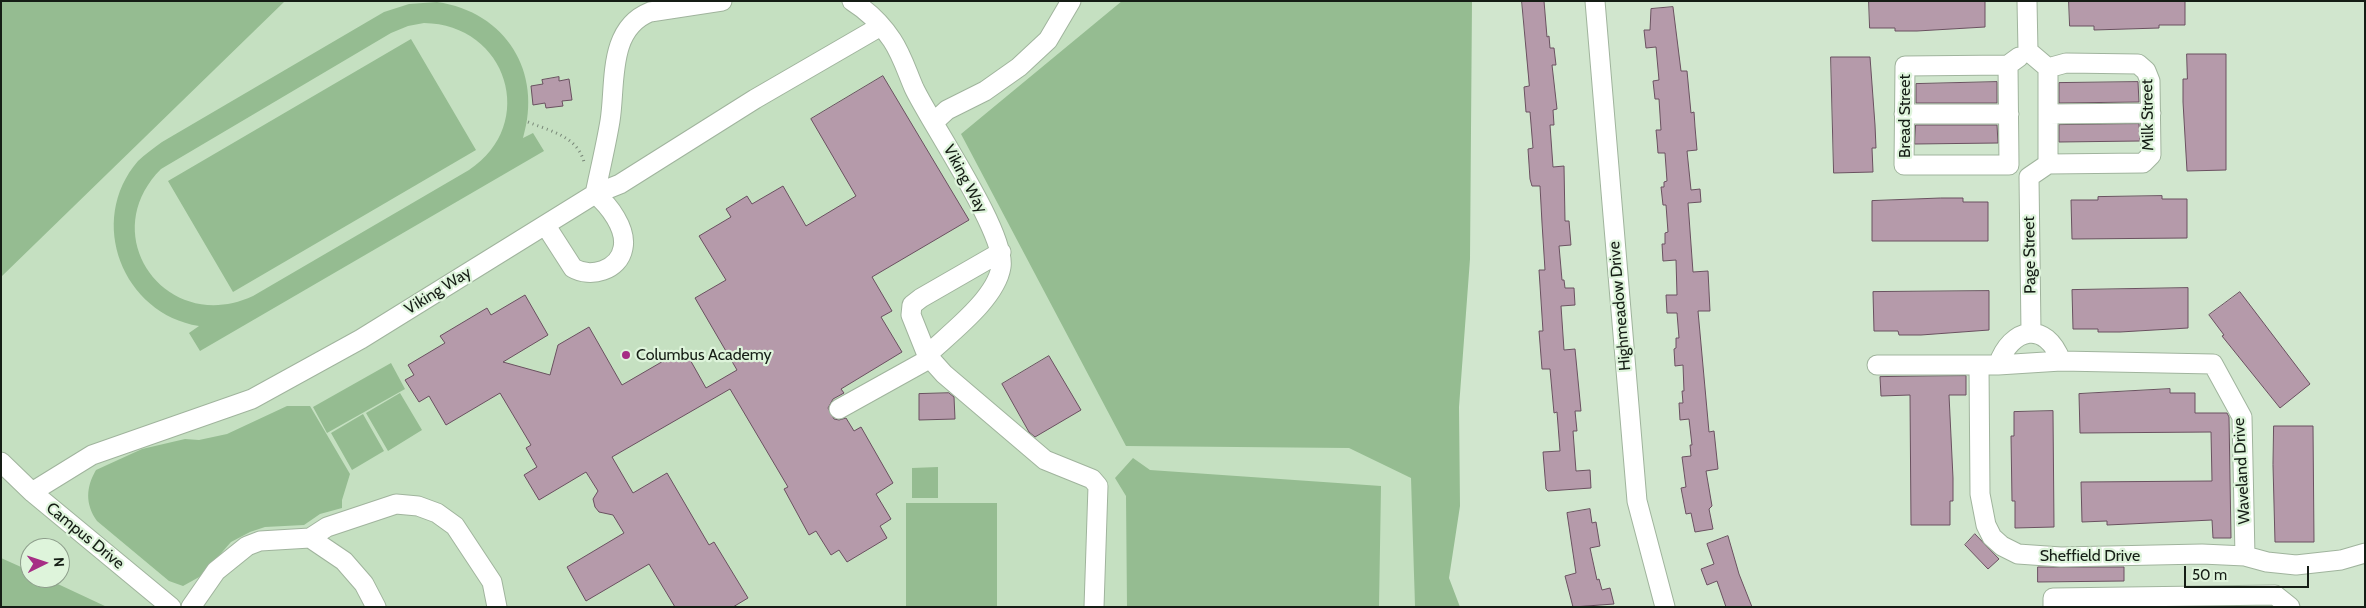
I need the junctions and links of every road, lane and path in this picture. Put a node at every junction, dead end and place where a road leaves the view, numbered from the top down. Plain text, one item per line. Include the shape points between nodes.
1 (722, 1) edge
2 (852, 1) edge
3 (1071, 1) edge
4 (1595, 1) edge
5 (2027, 1) edge
6 (882, 26) junction
7 (2028, 51) junction
8 (2008, 64) junction
9 (2048, 68) junction
10 (2151, 113) junction
11 (1904, 114) junction
12 (2008, 114) junction
13 (2048, 114) junction
14 (528, 122) dead end
15 (934, 122) junction
16 (2048, 164) junction
17 (585, 165) dead end
18 (2009, 165) junction
19 (2029, 177) junction
20 (596, 194) junction
21 (546, 226) junction
22 (1001, 252) junction
23 (2031, 332) junction
24 (928, 357) junction
25 (2061, 361) junction
26 (1877, 365) dead end
27 (1989, 365) junction
28 (839, 409) dead end
29 (1, 462) edge
30 (32, 492) junction
31 (310, 538) junction
32 (2365, 553) edge
33 (2245, 556) junction
34 (171, 607) edge
35 (191, 607) edge
36 (376, 607) edge
37 (497, 607) edge
38 (1094, 607) edge
39 (1665, 607) edge
40 (2053, 607) edge
41 (2290, 607) edge

1 - 20 street via 643,14 628,28 616,54 610,121
2 - 6 street, Viking Way
3 - 15 street via 1048,40 1019,67 985,91 947,110
4 - 39 street, Highmeadow Drive via 1637,501
5 - 7 street
6 - 15 street, Viking Way via 900,53 914,89
6 - 20 street, Viking Way via 755,99 620,184
7 - 8 street
7 - 9 street
8 - 11 street, Bread Street via 1905,66
8 - 12 street
9 - 10 street, Milk Street via 2066,63 2138,64 2150,80
9 - 13 street
10 - 13 street
10 - 16 street, Milk Street via 2151,155 2143,163
11 - 12 street
11 - 18 street, Bread Street via 1904,165
12 - 18 street
13 - 16 street
14 - 17 path via 566,137 581,152
15 - 22 street, Viking Way
16 - 19 street
18 - 19 street
19 - 23 street, Page Street
20 - 21 street, Viking Way
20 - 21 street via 610,210 623,238 619,257 606,269 589,273 573,268
21 - 30 street, Viking Way via 362,339 252,399 92,455
22 - 24 street via 1002,266 995,287
22 - 24 street via 912,305 910,315
23 - 25 street via 2046,337 2057,348
23 - 27 street via 2015,337
24 - 28 street
24 - 38 street via 1045,460 1092,479 1098,486
25 - 27 street, Waveland Drive
25 - 33 street, Waveland Drive via 2213,364 2242,417
26 - 27 street, Waveland Drive
27 - 33 street, Sheffield Drive via 1980,494 1986,525 2002,546 2018,554 2035,557
29 - 30 street, Campus Drive
30 - 34 street, Campus Drive
31 - 35 street via 260,541 247,546 216,572
31 - 36 street via 344,561 364,584
31 - 37 street via 327,527 396,504 431,510 455,526 492,582
32 - 33 street, Sheffield Drive via 2341,560 2296,565
40 - 41 street via 2054,598 2275,595

